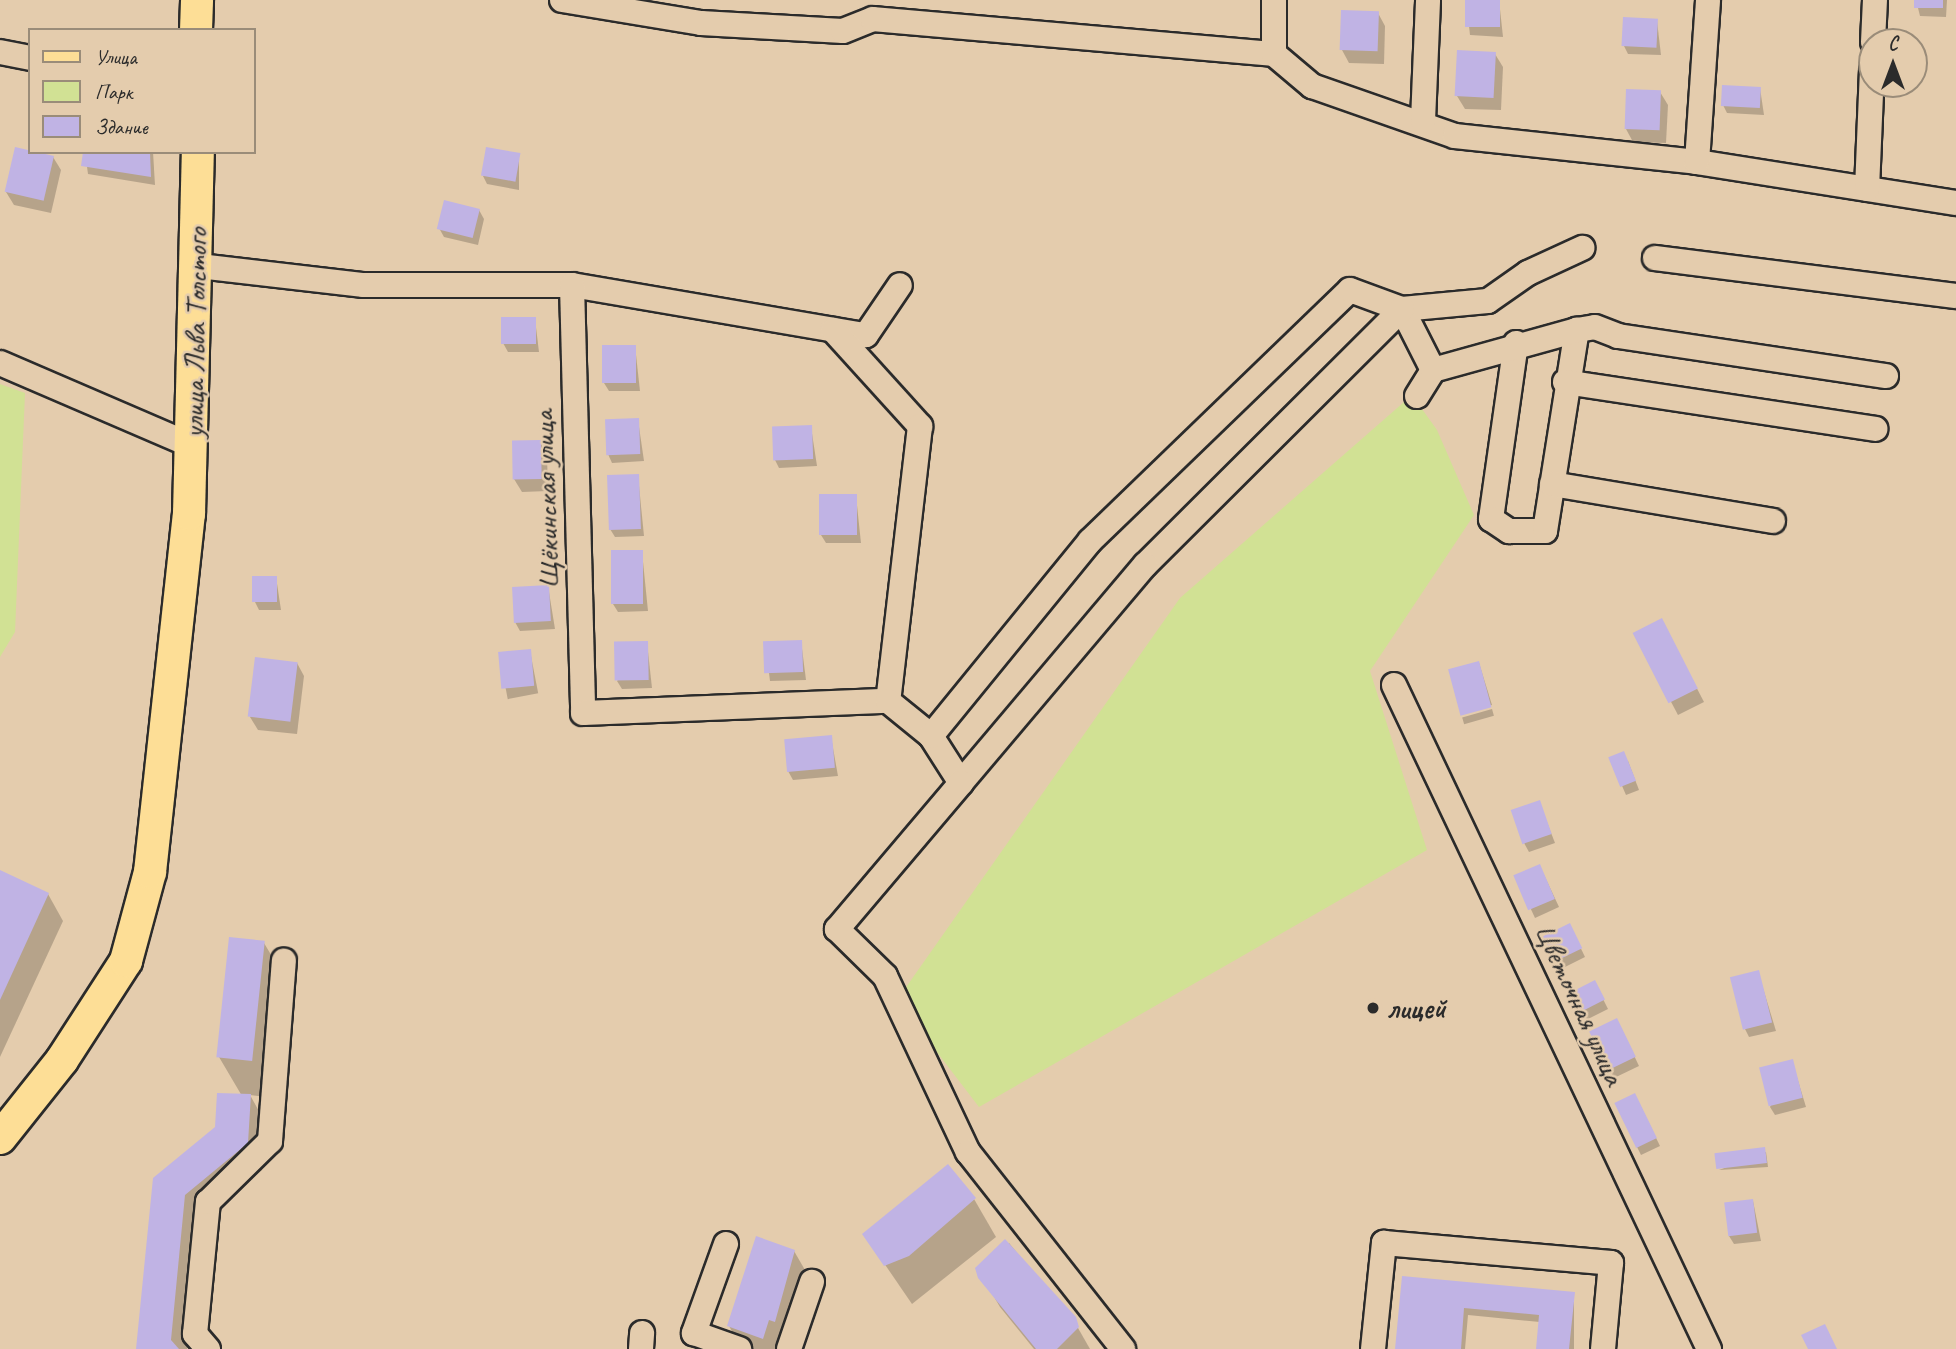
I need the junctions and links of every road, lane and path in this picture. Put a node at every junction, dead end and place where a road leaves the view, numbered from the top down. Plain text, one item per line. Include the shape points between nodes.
1 (197, 0) edge
2 (562, 0) edge
3 (1274, 0) edge
4 (1428, 0) edge
5 (1708, 0) edge
6 (1875, 0) edge
7 (196, 28) edge
8 (1874, 28) edge
9 (0, 52) edge
10 (1274, 54) junction
11 (28, 58) edge
12 (1871, 98) edge
13 (1423, 121) junction
14 (198, 154) edge
15 (1697, 162) junction
16 (1867, 188) junction
17 (1956, 202) edge
18 (1582, 248) dead end
19 (1655, 258) dead end
20 (199, 266) junction
21 (572, 285) junction
22 (900, 285) dead end
23 (1956, 296) edge
24 (1402, 309) junction
25 (832, 330) junction
26 (1577, 330) junction
27 (1516, 343) junction
28 (0, 363) edge
29 (1433, 370) junction
30 (1886, 376) dead end
31 (1565, 383) junction
32 (1417, 396) dead end
33 (1875, 429) dead end
34 (193, 446) junction
35 (1552, 484) junction
36 (1773, 521) dead end
37 (1394, 685) dead end
38 (888, 701) junction
39 (931, 736) junction
40 (961, 783) junction
41 (284, 961) dead end
42 (0, 1139) edge
43 (726, 1244) dead end
44 (812, 1282) dead end
45 (208, 1349) edge
46 (739, 1349) edge
47 (789, 1349) edge
48 (1124, 1349) edge
49 (1373, 1349) edge
50 (1602, 1349) edge
51 (1709, 1349) edge

1 - 7 main road
2 - 10 street via 701,23 844,31 873,19
3 - 10 street
4 - 13 street
5 - 15 street
6 - 8 street
9 - 11 street
10 - 13 street via 1311,86
12 - 16 street
13 - 15 street via 1455,136
14 - 20 main road, улица Льва Толстого
15 - 16 street
16 - 17 street
18 - 24 street via 1528,273 1488,301
19 - 23 street
20 - 21 street via 364,285
20 - 34 main road, улица Льва Толстого
21 - 25 street
21 - 38 street, Щёкинская улица via 583,713
22 - 25 street via 866,335
24 - 29 street
24 - 39 street via 1350,290 1090,541
24 - 40 street via 1145,565
25 - 38 street via 920,426
26 - 27 street
26 - 30 street via 1595,327 1618,336
26 - 31 street
27 - 29 street
27 - 35 street via 1491,519 1509,531 1545,531
28 - 34 street
29 - 32 street
31 - 33 street
31 - 35 street
34 - 42 main road, улица Льва Толстого via 161,808 126,961 62,1060
35 - 36 street
37 - 51 street, Цветочная улица
38 - 39 street
39 - 40 street
40 - 48 street via 837,929 885,976 968,1152
41 - 45 street via 270,1141 208,1202 195,1334
43 - 46 street via 694,1333
44 - 47 street
49 - 50 street via 1384,1243 1611,1263

